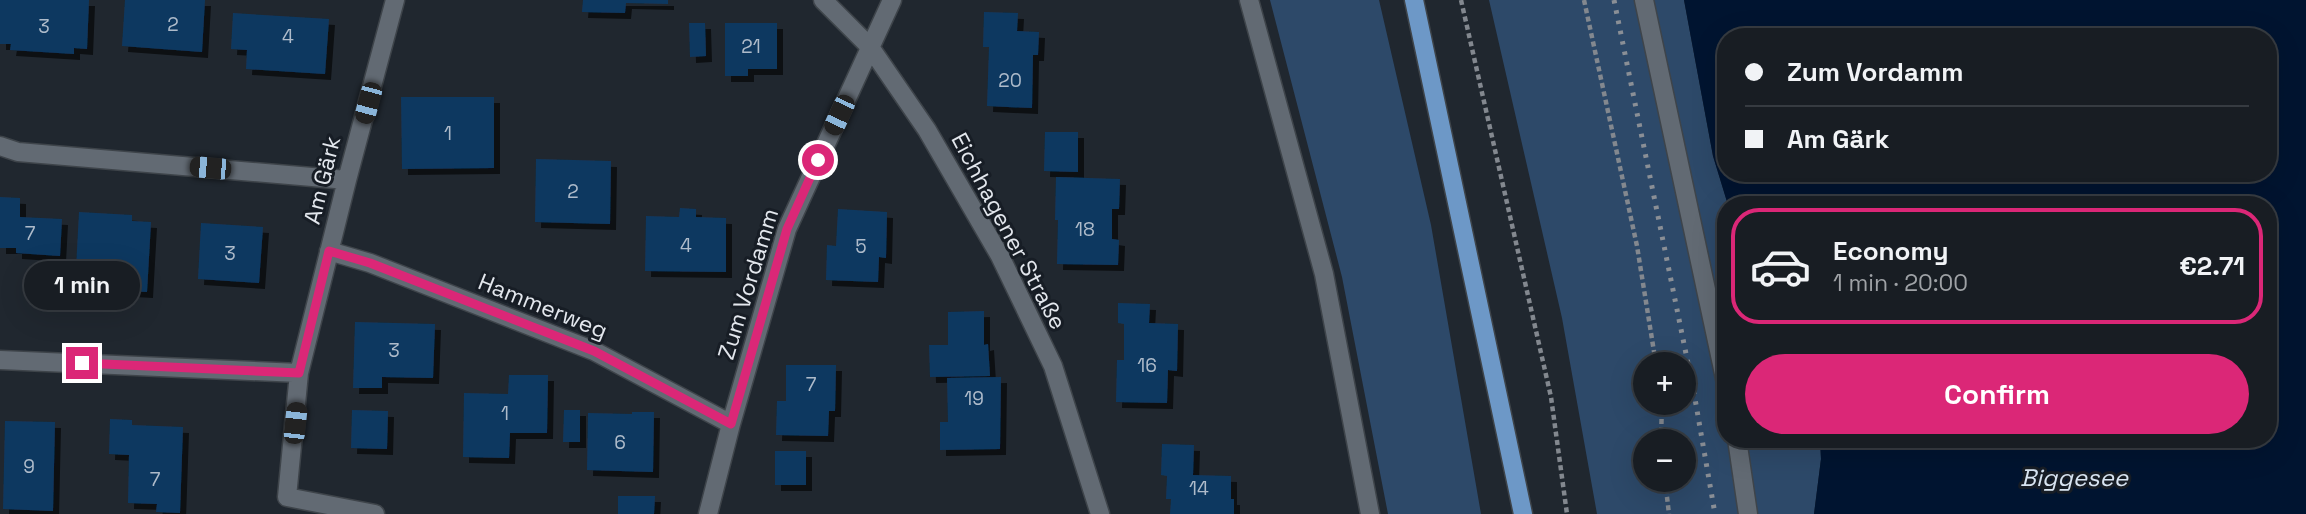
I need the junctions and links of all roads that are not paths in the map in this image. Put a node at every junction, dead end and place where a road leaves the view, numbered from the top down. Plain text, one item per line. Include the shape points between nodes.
1 (395, 0) edge
2 (823, 0) edge
3 (892, 0) edge
4 (1249, 0) edge
5 (1414, 0) edge
6 (1644, 0) edge
7 (870, 47) junction
8 (0, 146) edge
9 (347, 180) junction
10 (329, 251) junction
11 (1717, 341) edge
12 (0, 360) edge
13 (299, 373) junction
14 (731, 424) junction
15 (1738, 448) edge
16 (375, 514) edge
17 (708, 514) edge
18 (1100, 514) edge
19 (1370, 514) edge
20 (1523, 514) edge
21 (1748, 514) edge

1 - 9 street, Am Gärk
2 - 7 street, Eichhagener Straße
3 - 7 street, Zum Vordamm
4 - 19 street via 1324,274
5 - 20 main road
6 - 11 street
7 - 14 street, Zum Vordamm via 787,229
7 - 18 street, Eichhagener Straße via 927,130 1000,256 1053,366
8 - 9 street via 18,152
9 - 10 street, Am Gärk
10 - 13 street, Am Gärk
10 - 14 street, Hammerweg via 594,351
12 - 13 street
13 - 16 street, Am Gärk via 287,497
14 - 17 street, Zum Vordamm
15 - 21 street

